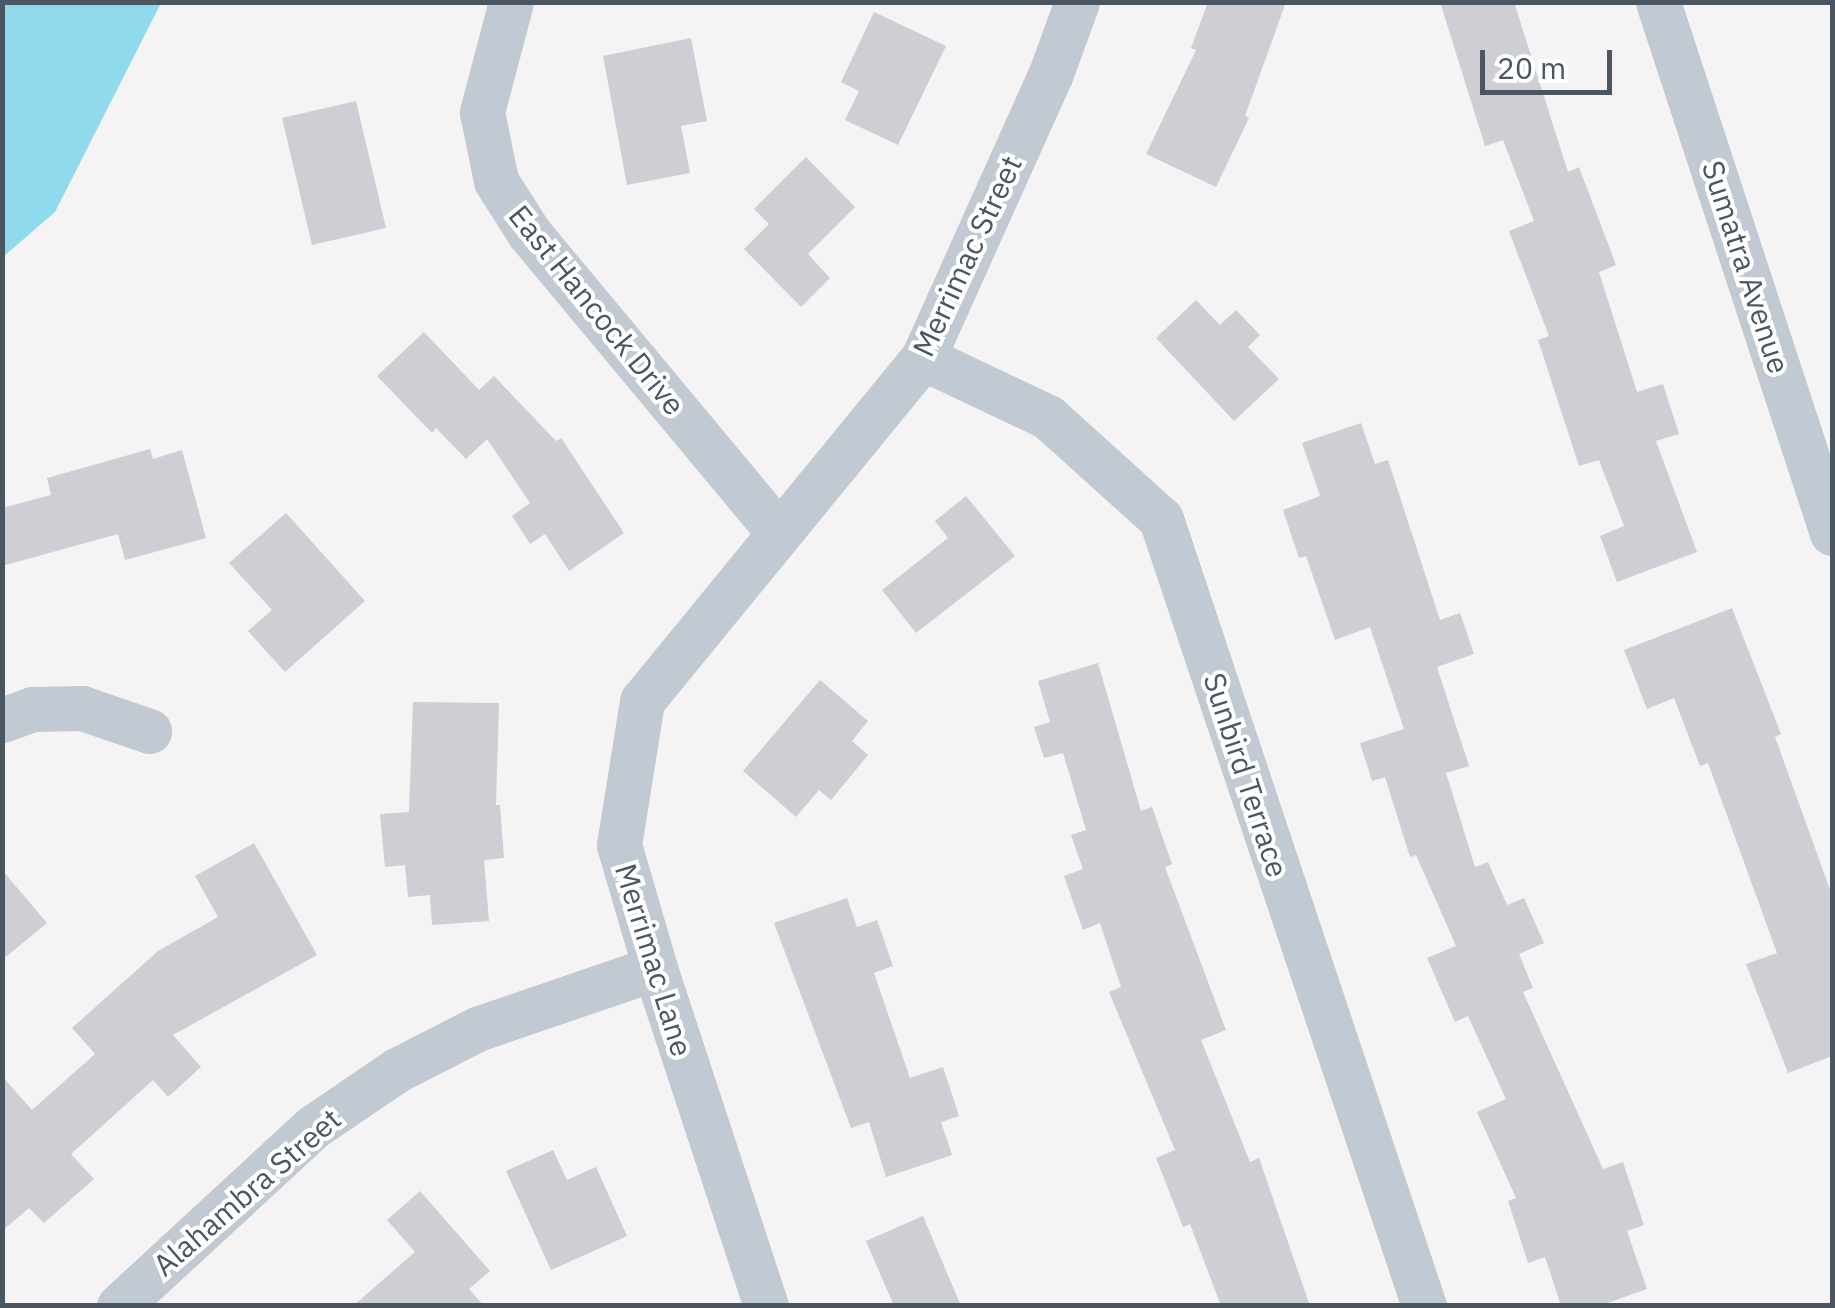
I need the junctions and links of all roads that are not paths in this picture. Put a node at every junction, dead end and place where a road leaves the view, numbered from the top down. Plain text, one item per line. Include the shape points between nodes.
1 (511, 2) edge
2 (1077, 2) edge
3 (1658, 2) edge
4 (923, 358) junction
5 (778, 533) junction
6 (1832, 533) edge
7 (2, 720) edge
8 (149, 731) dead end
9 (654, 968) junction
10 (119, 1306) edge
11 (766, 1306) edge
12 (1424, 1306) edge

1 - 5 street, East Hancock Drive via 482,112 496,181 528,232
2 - 4 street, Merrimac Street
3 - 6 street, Sumatra Avenue
4 - 5 street, Merrimac Street
4 - 12 street, Sunbird Terrace via 1048,416 1161,520
5 - 9 street, Merrimac Lane via 642,701 619,845
7 - 8 street via 32,709 82,708
9 - 10 street, Alahambra Street via 477,1029 397,1070 313,1127
9 - 11 street, Merrimac Lane

